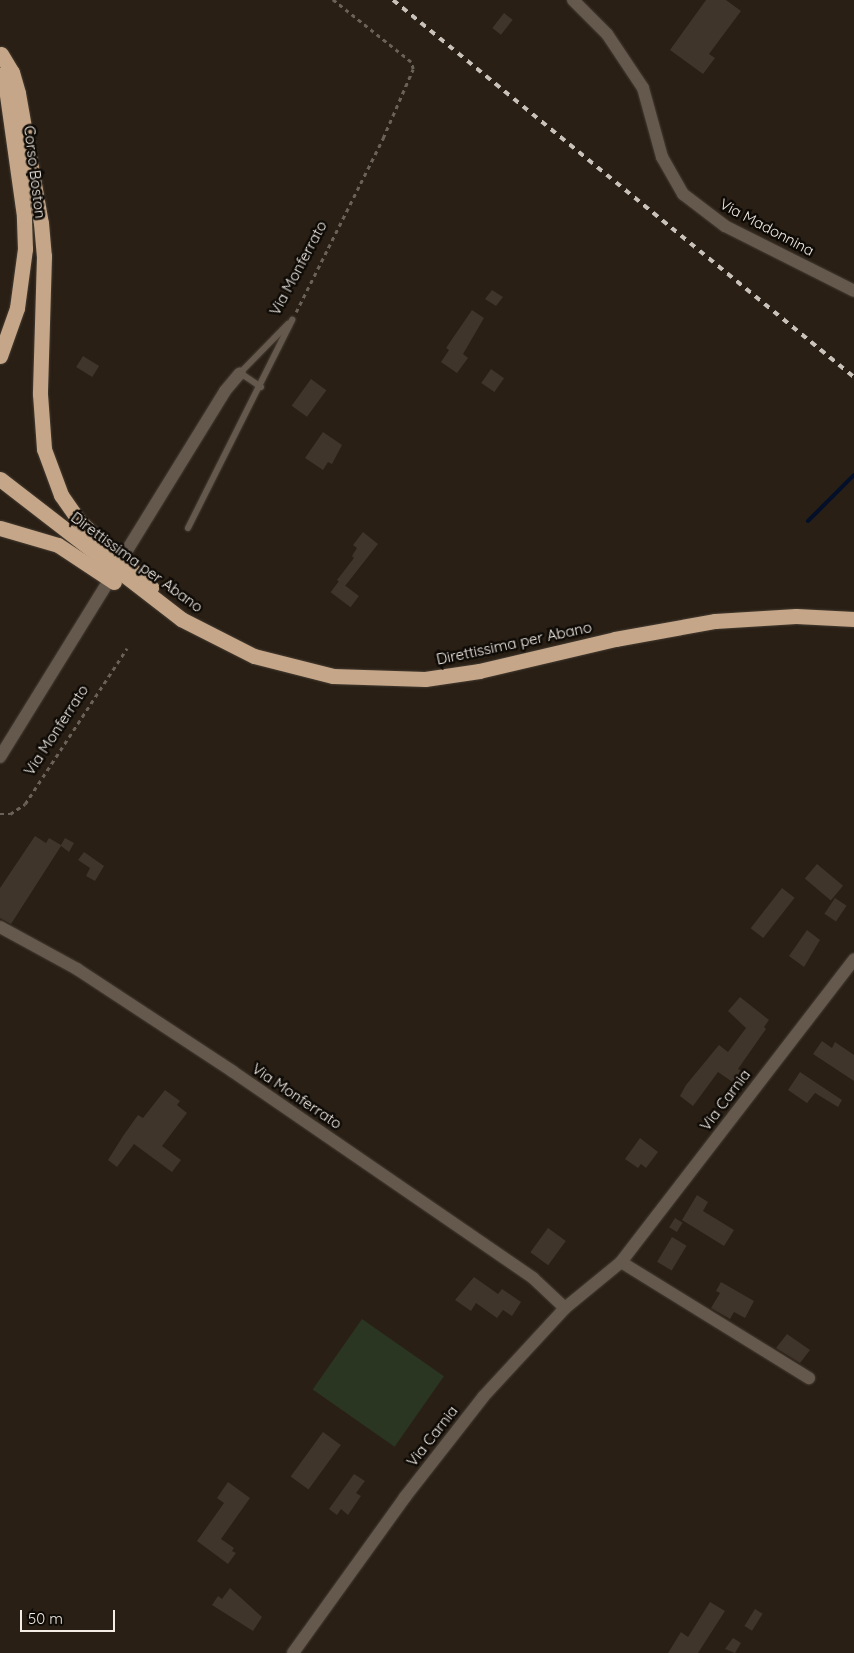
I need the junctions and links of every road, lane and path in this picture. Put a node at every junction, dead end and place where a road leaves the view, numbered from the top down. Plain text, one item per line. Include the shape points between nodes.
1 (333, 0) edge
2 (573, 0) edge
3 (0, 52) edge
4 (854, 291) edge
5 (292, 320) junction
6 (0, 356) edge
7 (240, 373) junction
8 (261, 386) junction
9 (0, 478) edge
10 (0, 528) edge
11 (188, 528) dead end
12 (126, 552) dead end
13 (105, 587) dead end
14 (181, 619) junction
15 (854, 619) edge
16 (127, 648) dead end
17 (0, 757) edge
18 (0, 814) edge
19 (0, 927) edge
20 (854, 958) edge
21 (621, 1262) junction
22 (565, 1308) junction
23 (809, 1378) dead end
24 (293, 1653) edge

1 - 5 path, Via Monferrato via 410,62 413,69 383,138
2 - 4 street, Via Madonnina via 608,34 643,88 662,157 683,194 725,226
3 - 6 highway, Corso Boston via 24,216 25,249 17,308
3 - 14 highway via 12,72 18,93 41,224 44,256 40,424 51,472 79,521 141,577
5 - 7 lane, Via Monferrato
5 - 8 lane
7 - 8 lane
7 - 12 street, Via Monferrato via 225,391
8 - 11 lane
9 - 14 highway, Direttissima per Abano
10 - 14 highway via 58,545 134,596
13 - 17 street, Via Monferrato
14 - 15 highway, Direttissima per Abano via 234,647 274,663 332,676 393,680 479,671 615,639 715,621 796,616
16 - 18 path, Via Monferrato via 43,781 25,804 10,814
19 - 22 street, Via Monferrato via 92,979 232,1071 532,1278
20 - 21 street, Via Carnia
21 - 22 street, Via Carnia
21 - 23 street
22 - 24 street, Via Carnia via 483,1397 405,1497

